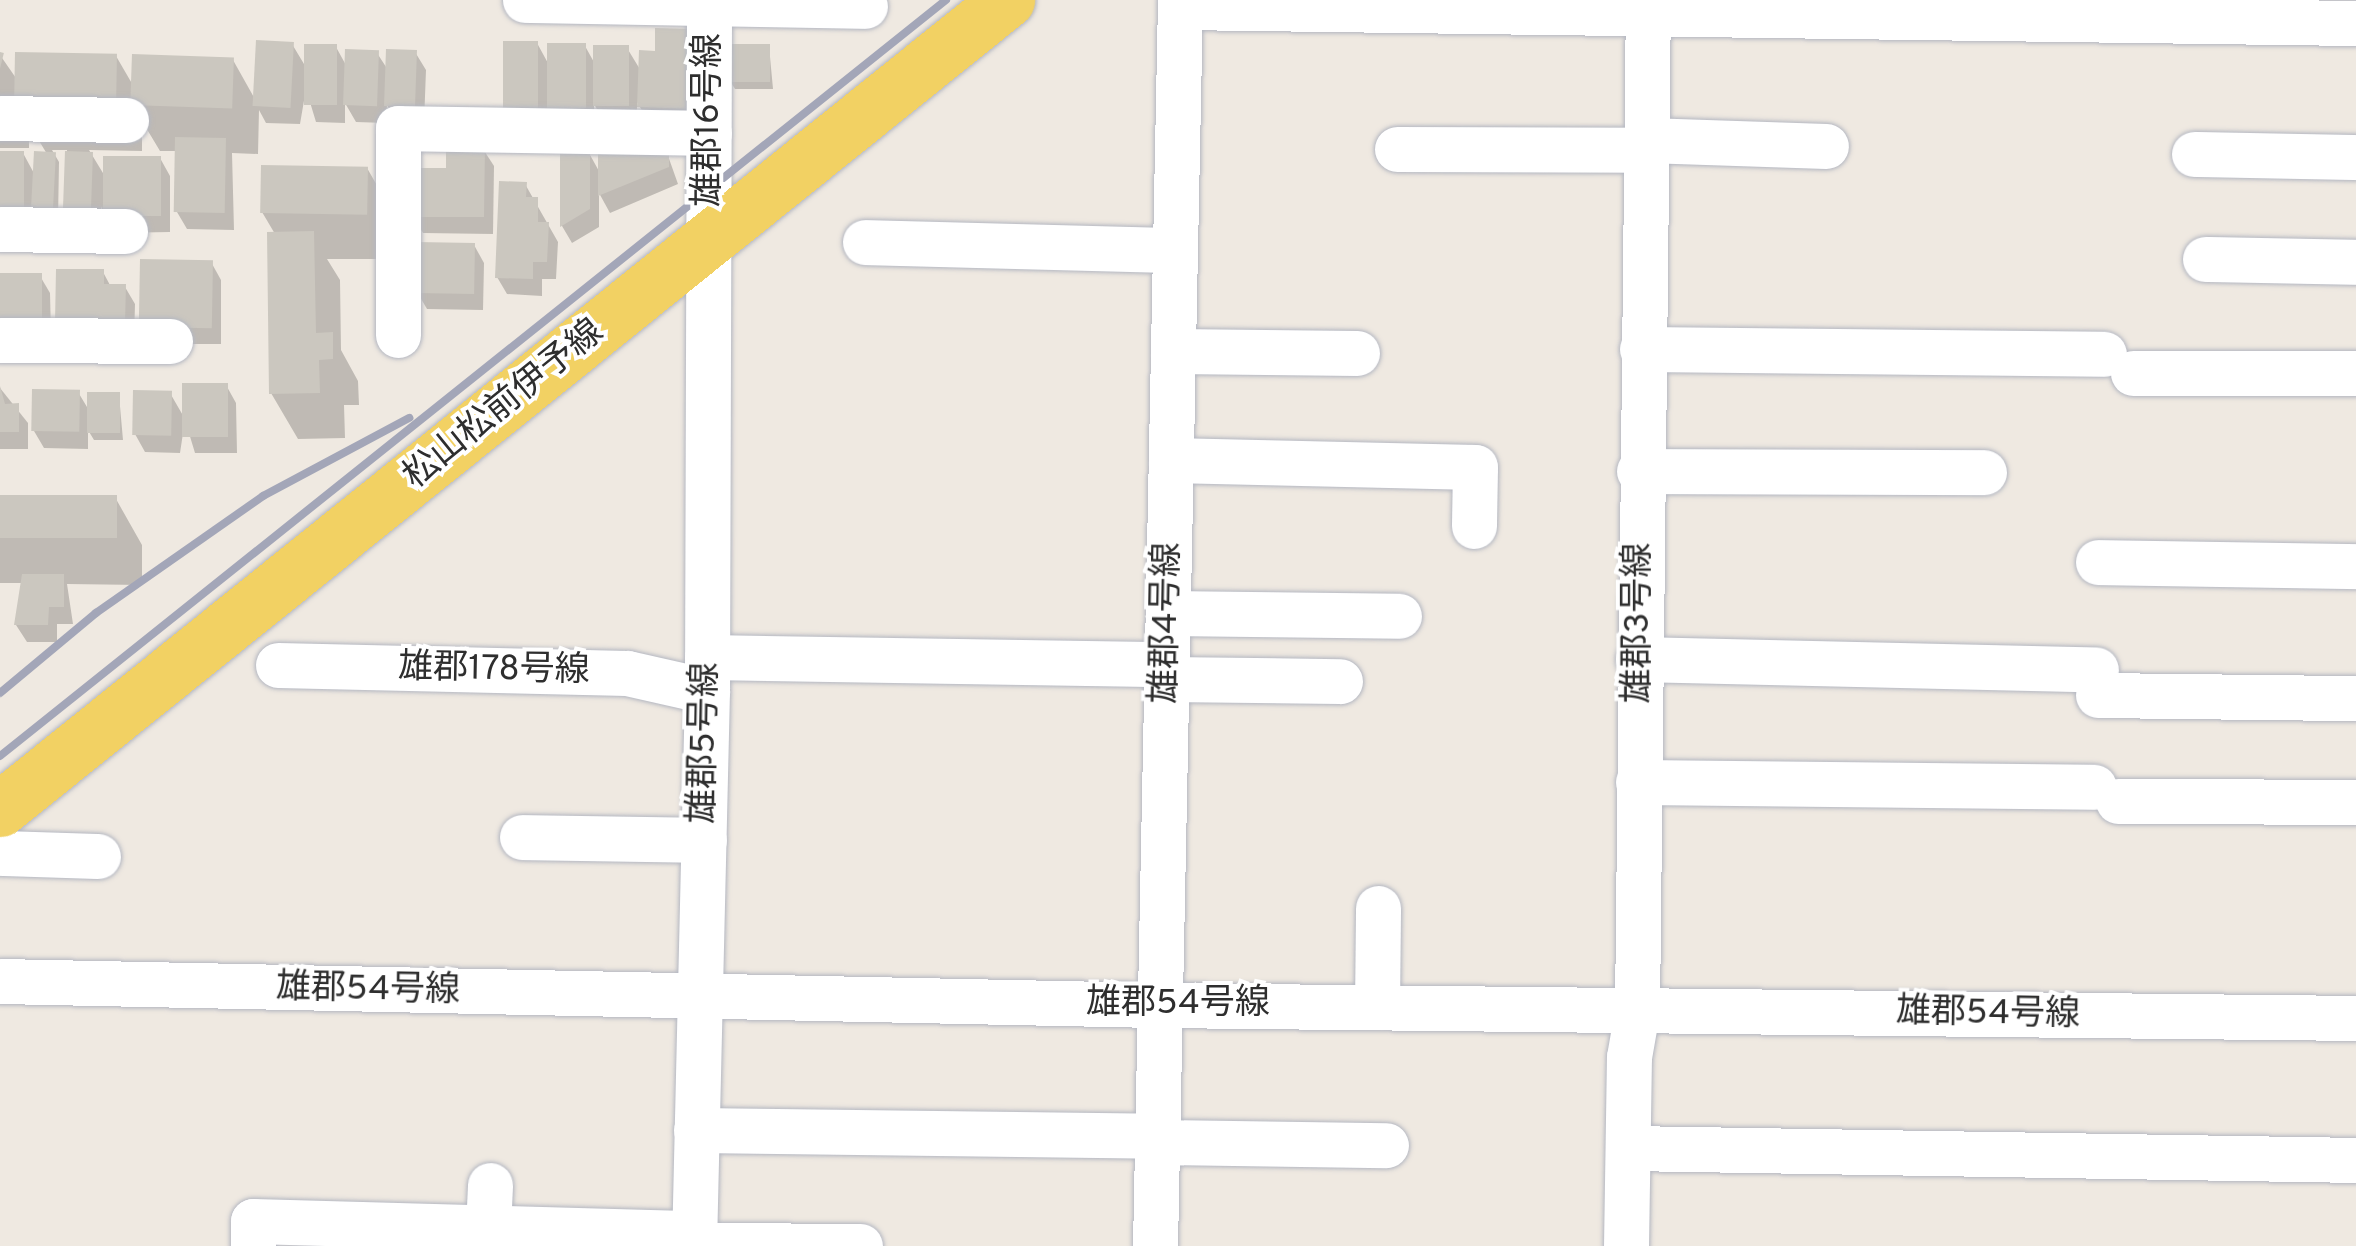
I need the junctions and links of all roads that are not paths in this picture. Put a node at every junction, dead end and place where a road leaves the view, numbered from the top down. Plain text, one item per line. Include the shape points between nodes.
1 (525, 0) edge
2 (1007, 0) edge
3 (709, 2) edge
4 (1180, 3) edge
5 (865, 6) dead end
6 (1648, 7) edge
7 (2356, 23) edge
8 (0, 118) edge
9 (126, 120) dead end
10 (709, 132) junction
11 (1646, 145) junction
12 (1826, 146) dead end
13 (1397, 149) dead end
14 (2194, 154) dead end
15 (2356, 156) edge
16 (0, 229) edge
17 (125, 230) dead end
18 (709, 240) junction
19 (1175, 250) junction
20 (880, 252) dead end
21 (2205, 259) dead end
22 (2356, 262) edge
23 (398, 335) dead end
24 (0, 340) edge
25 (1642, 349) junction
26 (1173, 351) junction
27 (149, 353) dead end
28 (1357, 353) dead end
29 (2356, 373) edge
30 (1171, 460) junction
31 (1639, 471) junction
32 (1984, 472) dead end
33 (1474, 526) dead end
34 (2098, 562) dead end
35 (2356, 566) edge
36 (1168, 612) junction
37 (1399, 616) dead end
38 (1638, 660) junction
39 (1166, 672) junction
40 (707, 674) junction
41 (300, 676) dead end
42 (1340, 682) dead end
43 (2356, 698) edge
44 (1638, 782) junction
45 (2356, 802) edge
46 (0, 808) edge
47 (522, 837) dead end
48 (704, 840) junction
49 (0, 852) edge
50 (98, 856) dead end
51 (1378, 908) dead end
52 (0, 981) edge
53 (698, 997) junction
54 (1160, 1005) junction
55 (1376, 1007) junction
56 (1638, 1010) junction
57 (2356, 1018) edge
58 (696, 1130) junction
59 (1157, 1139) junction
60 (1386, 1145) dead end
61 (1628, 1148) junction
62 (2356, 1160) edge
63 (694, 1241) edge
64 (253, 1246) edge
65 (860, 1246) edge
66 (1156, 1246) edge
67 (1626, 1246) edge

1 - 3 street
2 - 18 main road, 松山松前伊予線
3 - 5 street
3 - 10 street, 雄郡16号線
4 - 6 street
4 - 19 street, 雄郡4号線
6 - 7 street
6 - 11 street, 雄郡3号線
8 - 9 street
10 - 18 street, 雄郡16号線
10 - 23 street via 398,128
11 - 12 street
11 - 13 street
11 - 25 street, 雄郡3号線
14 - 15 street
16 - 17 street
18 - 40 street, 雄郡5号線
18 - 46 main road, 松山松前伊予線
19 - 20 street
19 - 26 street, 雄郡4号線
21 - 22 street
24 - 27 street
25 - 29 street
25 - 31 street, 雄郡3号線
26 - 28 street
26 - 30 street, 雄郡4号線
30 - 33 street via 1475,467
30 - 36 street, 雄郡4号線
31 - 32 street
31 - 38 street, 雄郡3号線
34 - 35 street
36 - 37 street
36 - 39 street, 雄郡4号線
38 - 43 street
38 - 44 street, 雄郡3号線
39 - 40 street, 雄郡178号線
39 - 42 street, 雄郡178号線
39 - 54 street, 雄郡4号線
40 - 41 street, 雄郡178号線 via 627,673 478,687
40 - 48 street, 雄郡5号線
44 - 45 street
44 - 56 street, 雄郡3号線
47 - 48 street
48 - 53 street, 雄郡5号線
49 - 50 street
51 - 55 street
52 - 53 street, 雄郡54号線
53 - 54 street, 雄郡54号線
53 - 58 street, 雄郡5号線
54 - 55 street, 雄郡54号線
54 - 59 street, 雄郡4号線
55 - 56 street, 雄郡54号線
56 - 57 street, 雄郡54号線
56 - 61 street, 雄郡3号線 via 1629,1057
58 - 59 street
58 - 63 street, 雄郡5号線
59 - 60 street
59 - 66 street, 雄郡4号線
61 - 62 street via 2165,1174
61 - 67 street, 雄郡3号線
63 - 64 street via 489,1207 253,1221
63 - 65 street

